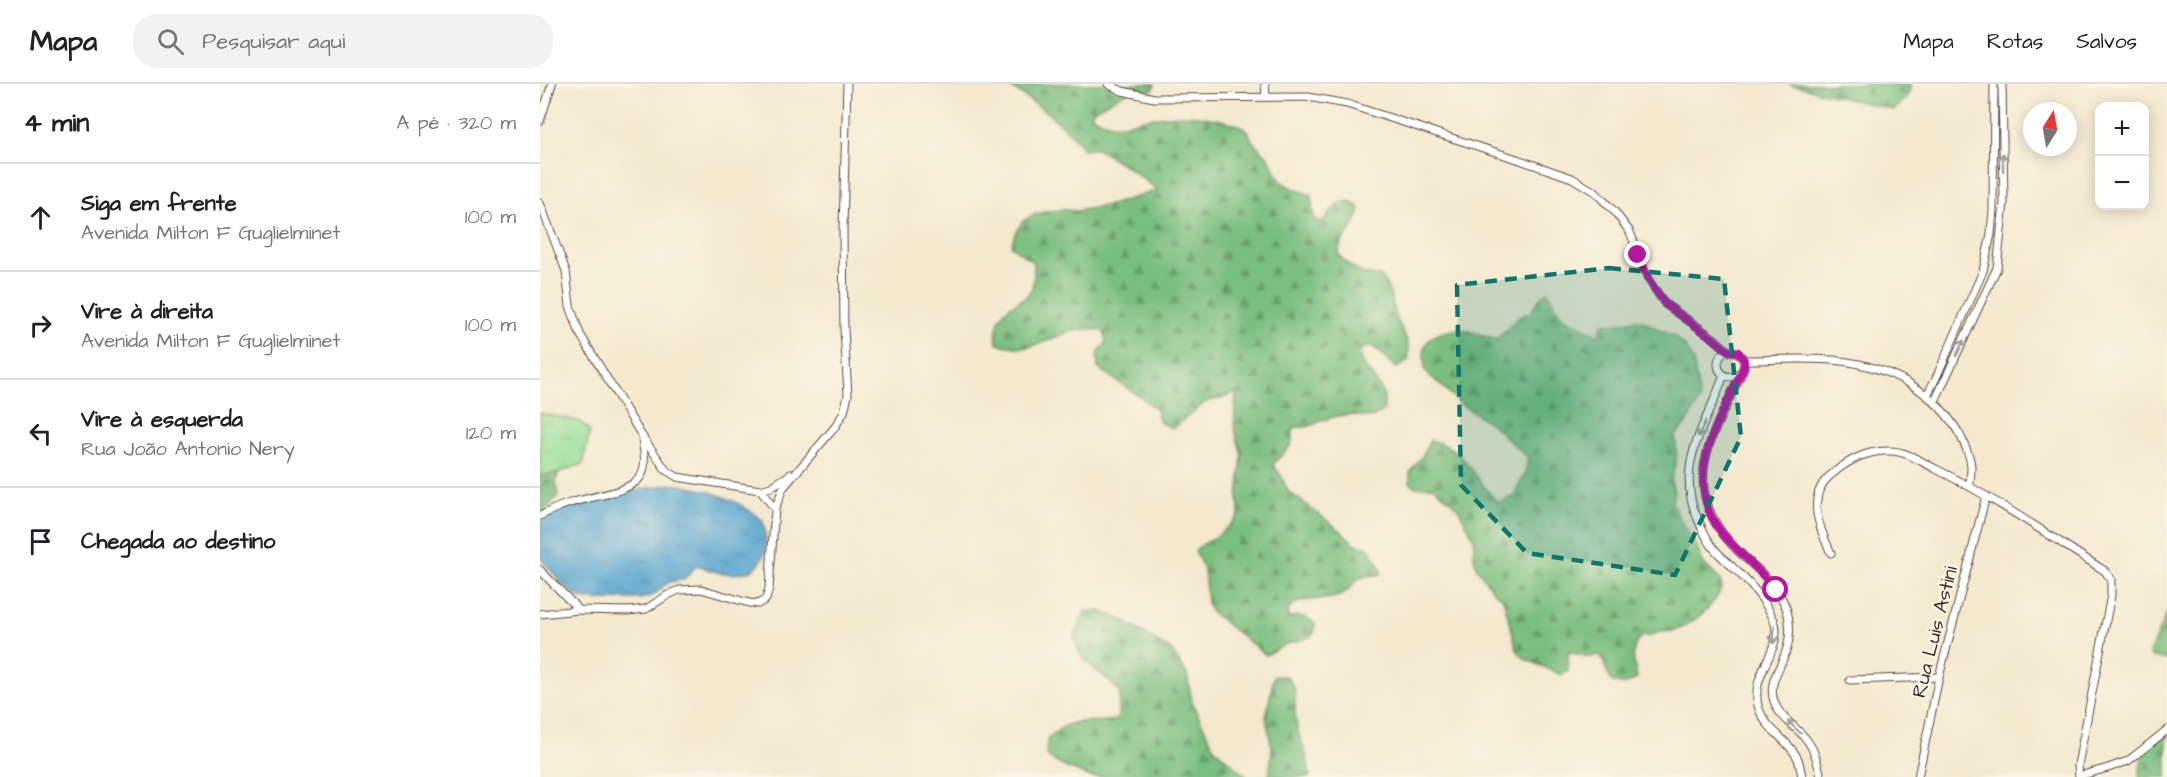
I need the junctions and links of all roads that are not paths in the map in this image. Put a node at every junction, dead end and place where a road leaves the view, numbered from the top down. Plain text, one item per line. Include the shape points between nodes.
1 (552, 84) edge
2 (847, 84) edge
3 (1108, 84) edge
4 (1265, 84) edge
5 (1994, 84) edge
6 (2002, 84) edge
7 (1266, 96) junction
8 (540, 121) edge
9 (540, 203) edge
10 (1990, 234) junction
11 (2001, 234) junction
12 (1983, 271) junction
13 (1994, 275) junction
14 (1728, 351) junction
15 (1744, 360) junction
16 (1742, 372) junction
17 (1724, 375) junction
18 (1927, 395) junction
19 (1935, 400) junction
20 (642, 436) junction
21 (801, 466) junction
22 (1970, 486) junction
23 (760, 490) junction
24 (1986, 496) junction
25 (775, 509) junction
26 (540, 516) edge
27 (1831, 553) dead end
28 (540, 570) edge
29 (579, 610) junction
30 (540, 614) edge
31 (1939, 677) junction
32 (1850, 680) dead end
33 (2167, 730) edge
34 (2079, 776) edge
35 (1802, 777) edge
36 (1821, 777) edge
37 (1918, 777) edge

1 - 8 street
2 - 21 street via 843,229 848,395 835,427
3 - 7 street via 1154,98
4 - 7 street
5 - 10 street
11 -> 6 street
7 - 14 street via 1308,97 1347,104 1572,178 1595,192 1630,232 1648,279 1665,304
9 - 20 street via 566,271 570,306 580,334
10 - 11 street
10 - 12 street
11 - 13 street
12 - 13 street
12 - 18 street
19 -> 13 street
14 - 15 street via 1738,352
14 - 17 street via 1718,360
15 - 16 street
15 - 18 street via 1865,365 1916,386
16 - 17 street via 1733,377
36 -> 16 street via 1813,749 1774,702 1775,676 1789,642 1785,606 1763,573 1720,531 1702,486 1703,462 1710,440
17 -> 35 street via 1689,463 1692,506 1715,550 1762,598 1774,620 1773,649 1756,690 1759,709 1767,725 1798,759
18 - 19 street
19 - 22 street via 1951,418 1964,443 1971,466
20 - 23 street via 666,470 677,477
20 - 26 street via 645,462 638,482 556,507
21 - 23 street via 782,481
21 - 25 street via 783,488
22 - 24 street
22 - 27 street via 1892,451 1870,453 1850,461 1829,476 1818,493 1816,512
23 - 25 street
24 - 31 street, Rua Luis Astini
24 - 34 street via 2105,571 2111,580
25 - 29 street via 769,588 766,599 758,604 701,589 678,590 646,609
28 - 29 street
29 - 30 street
31 - 32 street
31 - 37 street, Rua Luis Astini
33 - 34 street via 2128,761

